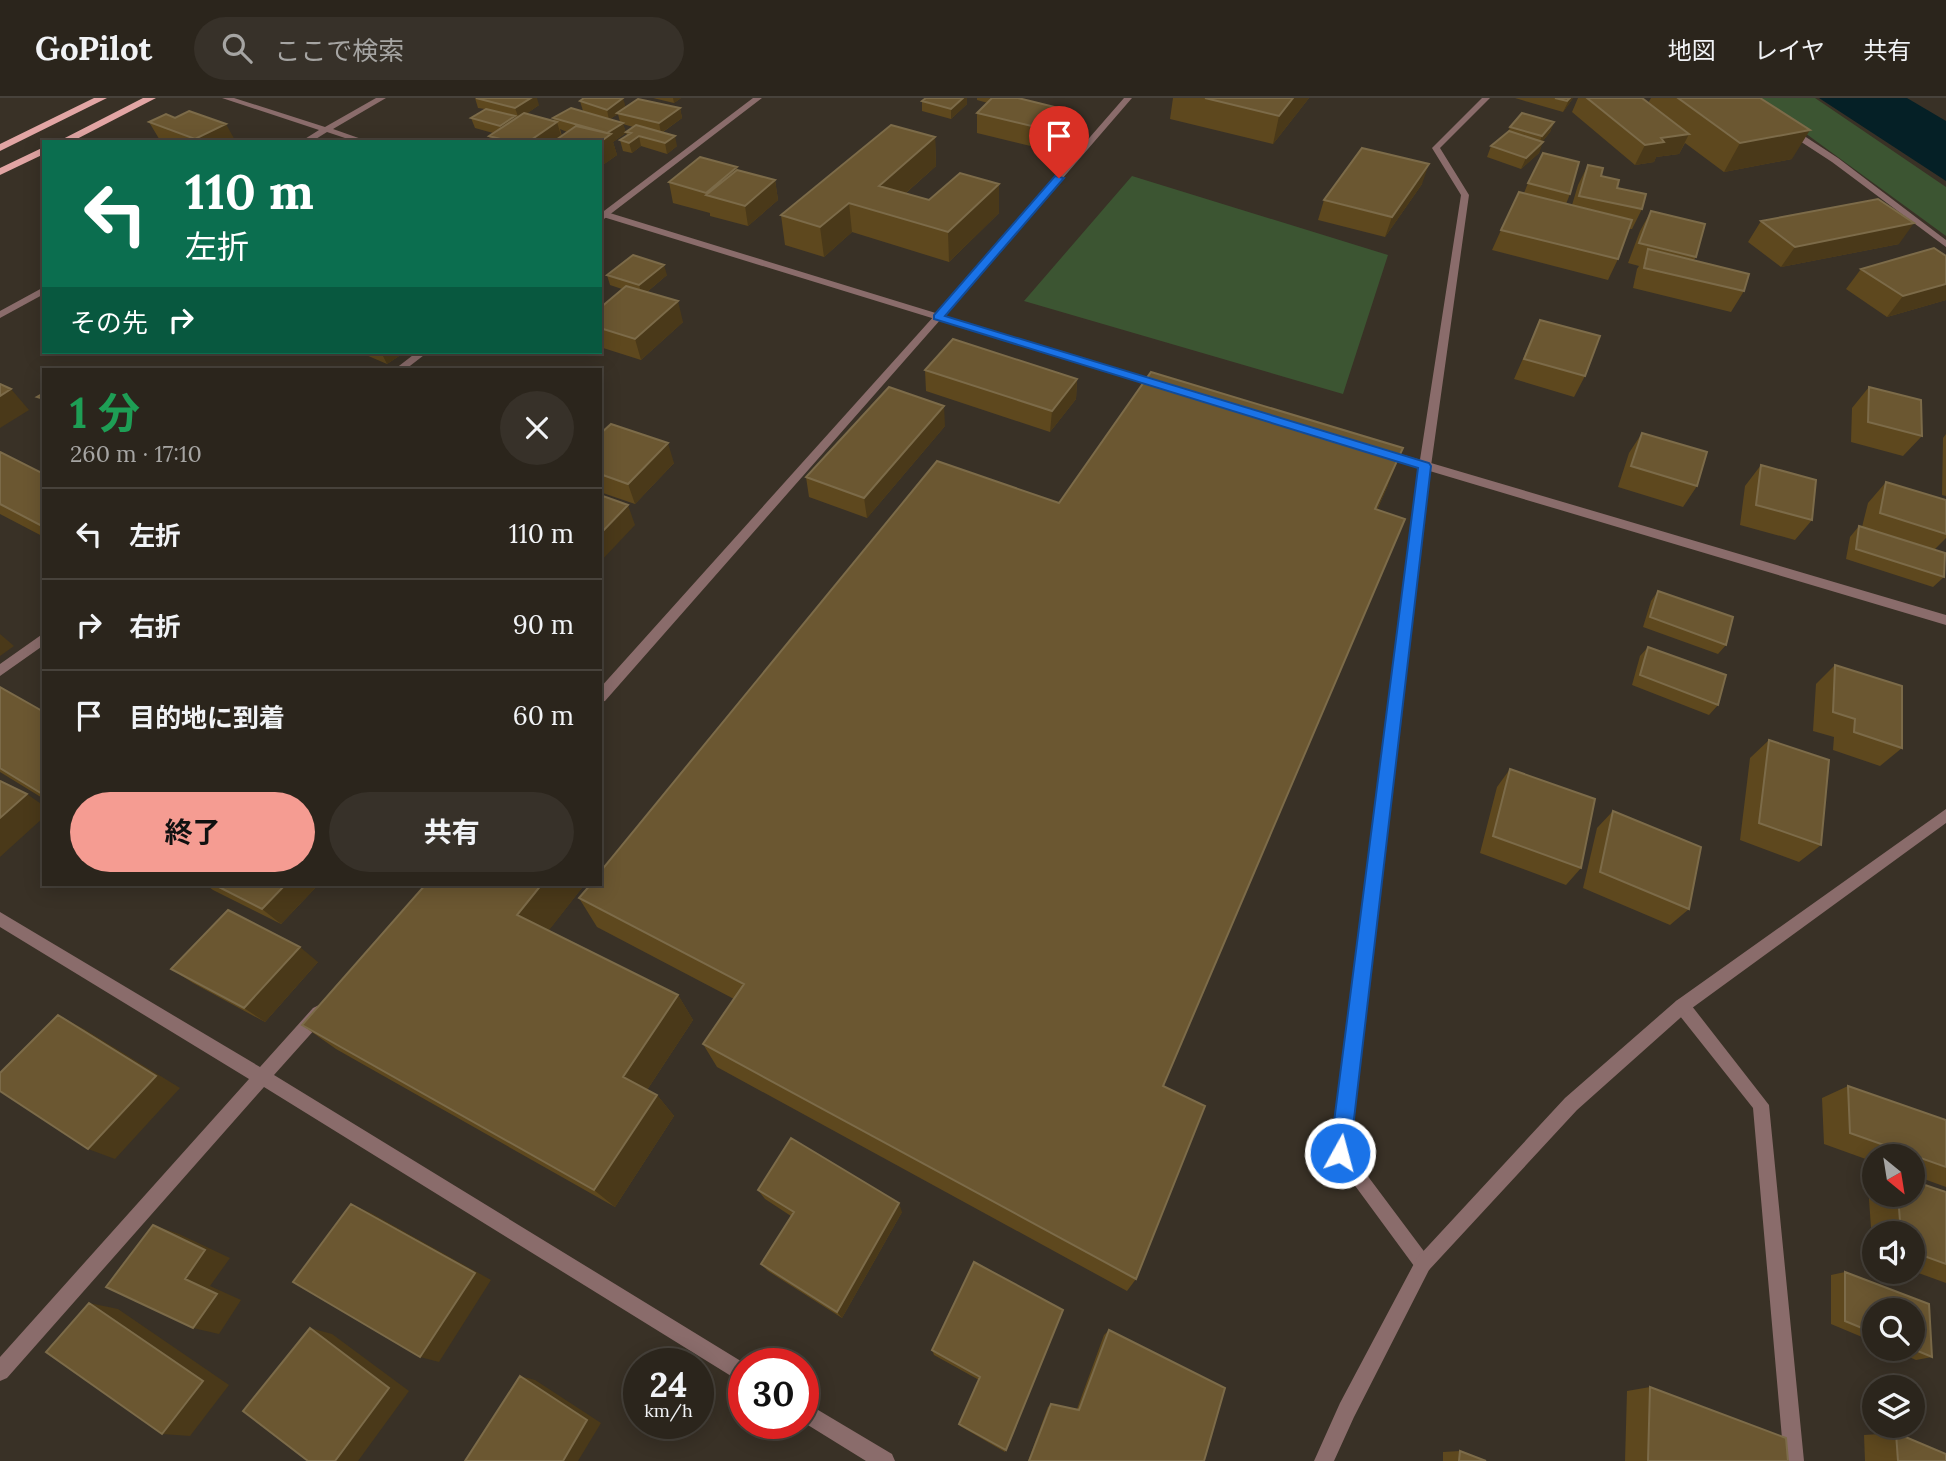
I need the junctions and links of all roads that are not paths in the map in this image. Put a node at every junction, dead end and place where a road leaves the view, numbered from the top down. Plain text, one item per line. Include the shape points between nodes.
1 (102, 98) edge
2 (152, 98) edge
3 (226, 98) edge
4 (382, 98) edge
5 (758, 98) edge
6 (1128, 98) edge
7 (1486, 98) edge
8 (1777, 122) edge
9 (326, 130) junction
10 (66, 140) edge
11 (308, 140) edge
12 (359, 140) edge
13 (0, 148) edge
14 (42, 151) edge
15 (0, 172) edge
16 (602, 215) edge
17 (1946, 244) edge
18 (42, 291) edge
19 (0, 315) edge
20 (938, 317) junction
21 (420, 354) edge
22 (401, 368) edge
23 (1175, 389) edge
24 (1372, 450) edge
25 (1425, 466) junction
26 (1946, 620) edge
27 (42, 640) edge
28 (0, 671) edge
29 (602, 695) edge
30 (1946, 815) edge
31 (0, 919) edge
32 (326, 1006) edge
33 (1682, 1006) junction
34 (262, 1077) junction
35 (1423, 1264) junction
36 (728, 1364) edge
37 (0, 1371) edge
38 (819, 1421) edge
39 (885, 1461) edge
40 (1324, 1461) edge
41 (1794, 1461) edge

1 - 13 main road
2 - 10 main road
3 - 9 street
4 - 9 street
5 - 16 street
6 - 20 street
7 - 25 street via 1436,148 1465,195
8 - 17 street
9 - 11 street
9 - 12 street
14 - 15 main road
16 - 20 street
18 - 19 street
20 - 23 street
20 - 29 street
21 - 22 street
24 - 25 street
25 - 26 street
25 - 35 street via 1340,1153
27 - 28 street
30 - 33 street
31 - 34 street
32 - 34 street
33 - 35 street via 1571,1104
33 - 41 street via 1761,1105
34 - 36 street
34 - 37 street
35 - 40 street
38 - 39 street

